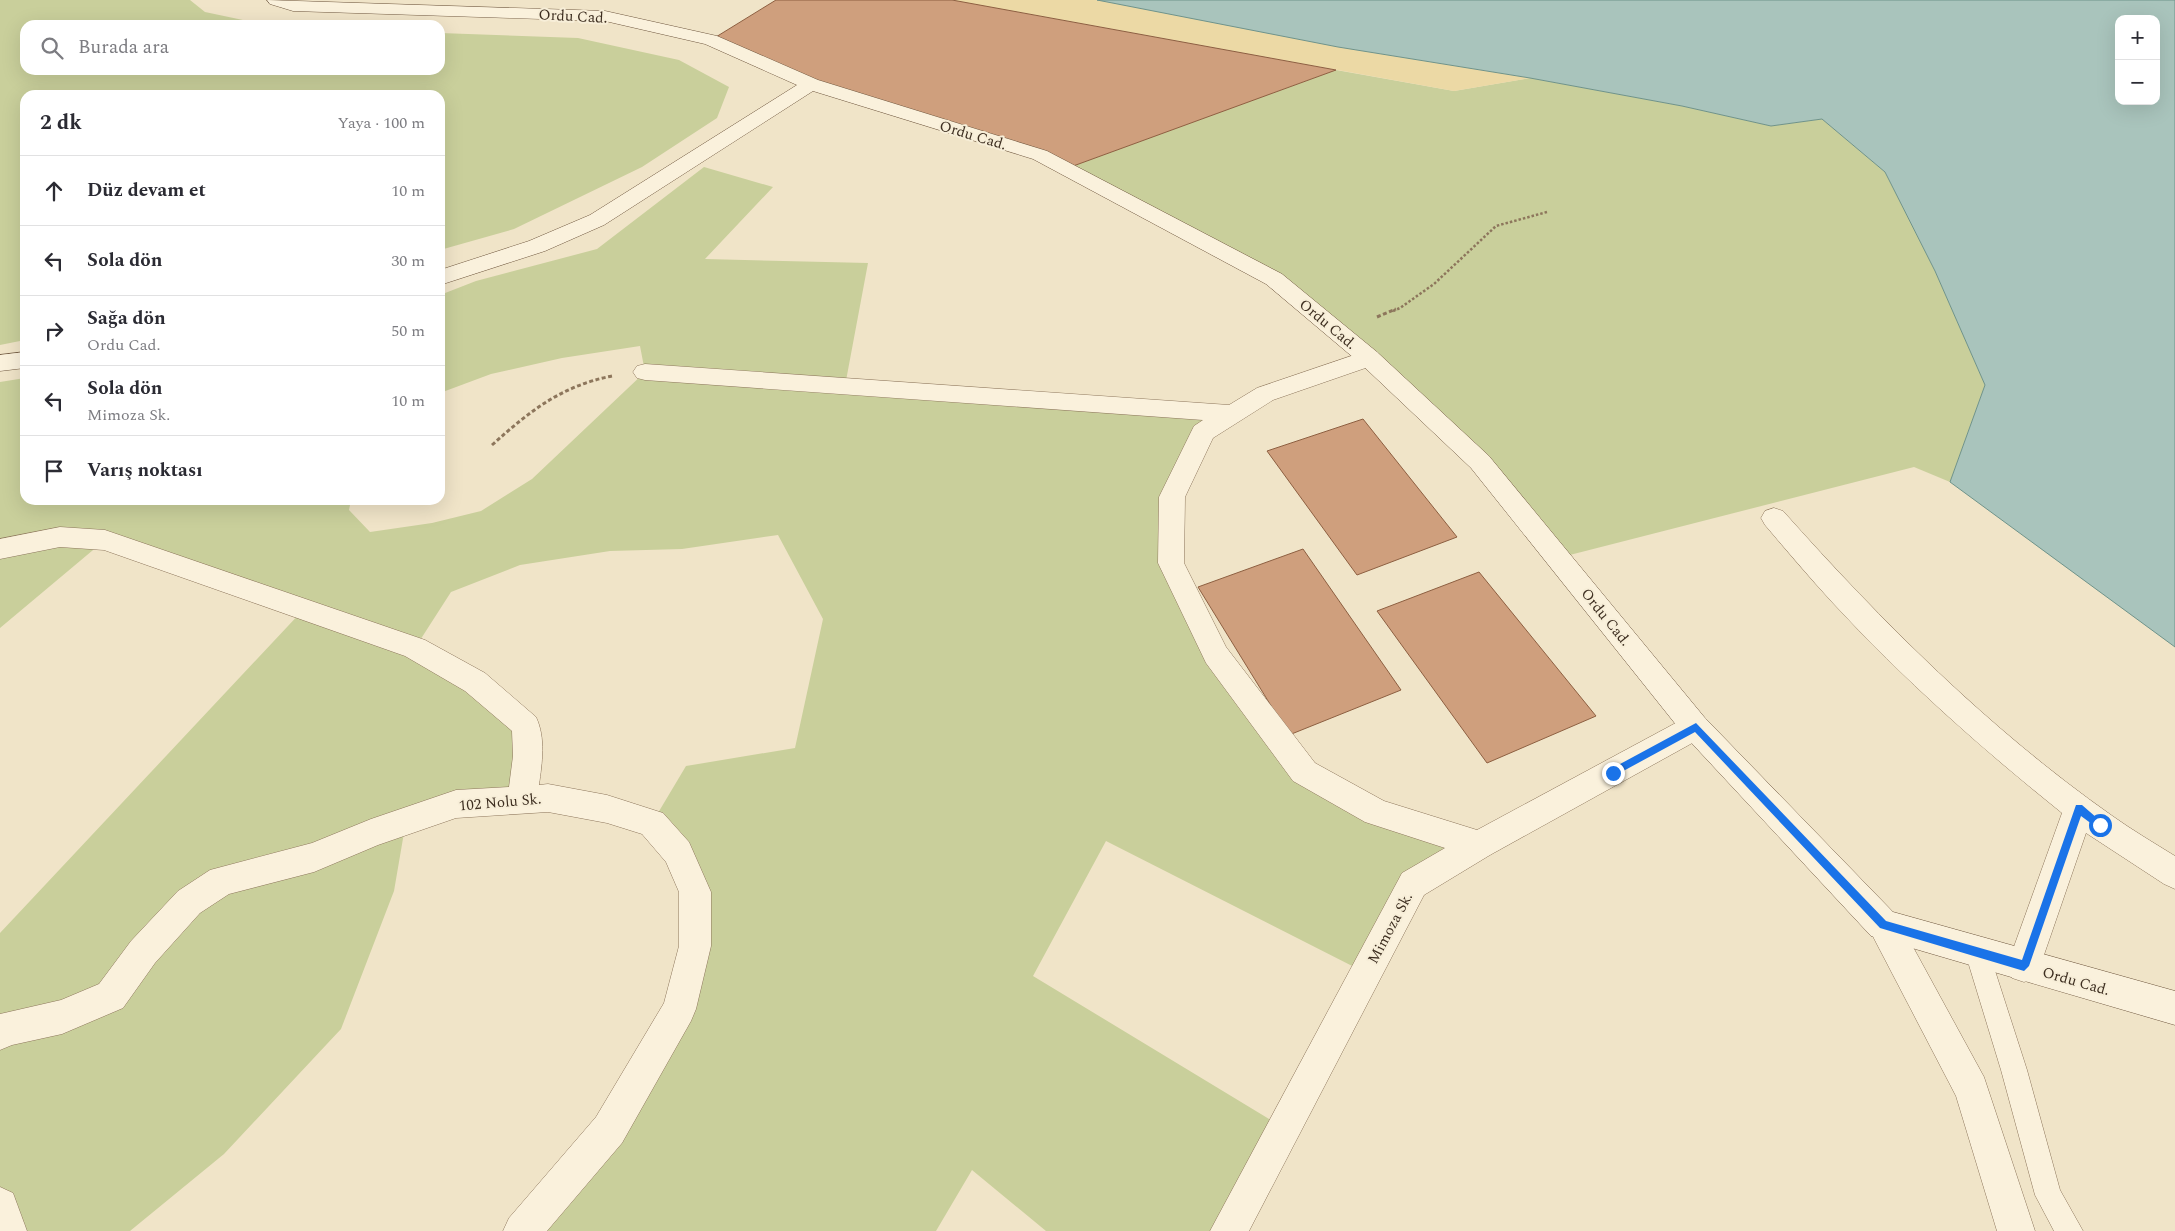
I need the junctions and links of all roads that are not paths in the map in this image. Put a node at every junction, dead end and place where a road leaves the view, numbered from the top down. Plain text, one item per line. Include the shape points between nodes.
1 (276, 0) edge
2 (811, 84) junction
3 (445, 276) edge
4 (1369, 358) junction
5 (20, 361) edge
6 (0, 363) edge
7 (646, 372) road end
8 (1233, 414) junction
9 (1774, 518) dead end
10 (0, 549) edge
11 (1696, 727) junction
12 (522, 799) junction
13 (2079, 808) junction
14 (1479, 845) junction
15 (2175, 874) edge
16 (1884, 925) junction
17 (1977, 952) junction
18 (2024, 966) junction
19 (2175, 1008) edge
20 (0, 1033) edge
21 (0, 1206) edge
22 (8, 1231) edge
23 (522, 1231) edge
24 (1229, 1231) edge
25 (2016, 1231) edge
26 (2069, 1231) edge

1 - 2 street, Ordu Cad. via 293,6 605,16 711,40
2 - 3 street via 597,220 538,246
2 - 4 street, Ordu Cad. via 1040,155 1274,280
4 - 8 street via 1265,394
4 - 11 street, Ordu Cad. via 1480,462
5 - 6 street
7 - 8 street
8 - 14 street via 1203,432 1172,497 1171,563 1216,655 1304,772 1376,812
9 - 13 street via 1842,595 1940,691 2004,749
10 - 12 street via 60,538 105,540 415,648 475,682 526,726 528,756
11 - 14 street, Mimoza Sk.
11 - 16 street, Ordu Cad.
12 - 20 street, 102 Nolu Sk. via 456,804 371,833 314,857 221,881 189,902 143,952 111,996 62,1017
12 - 23 street, 102 Nolu Sk. via 548,798 607,809 652,823 678,852 695,892 695,946 679,1009 610,1130
13 - 15 street
13 - 18 street
14 - 24 street, Mimoza Sk. via 1414,884
16 - 17 street, Ordu Cad.
16 - 25 street via 1972,1089
17 - 18 street, Ordu Cad.
17 - 26 lane via 2048,1195
18 - 19 street, Ordu Cad.
21 - 22 street

